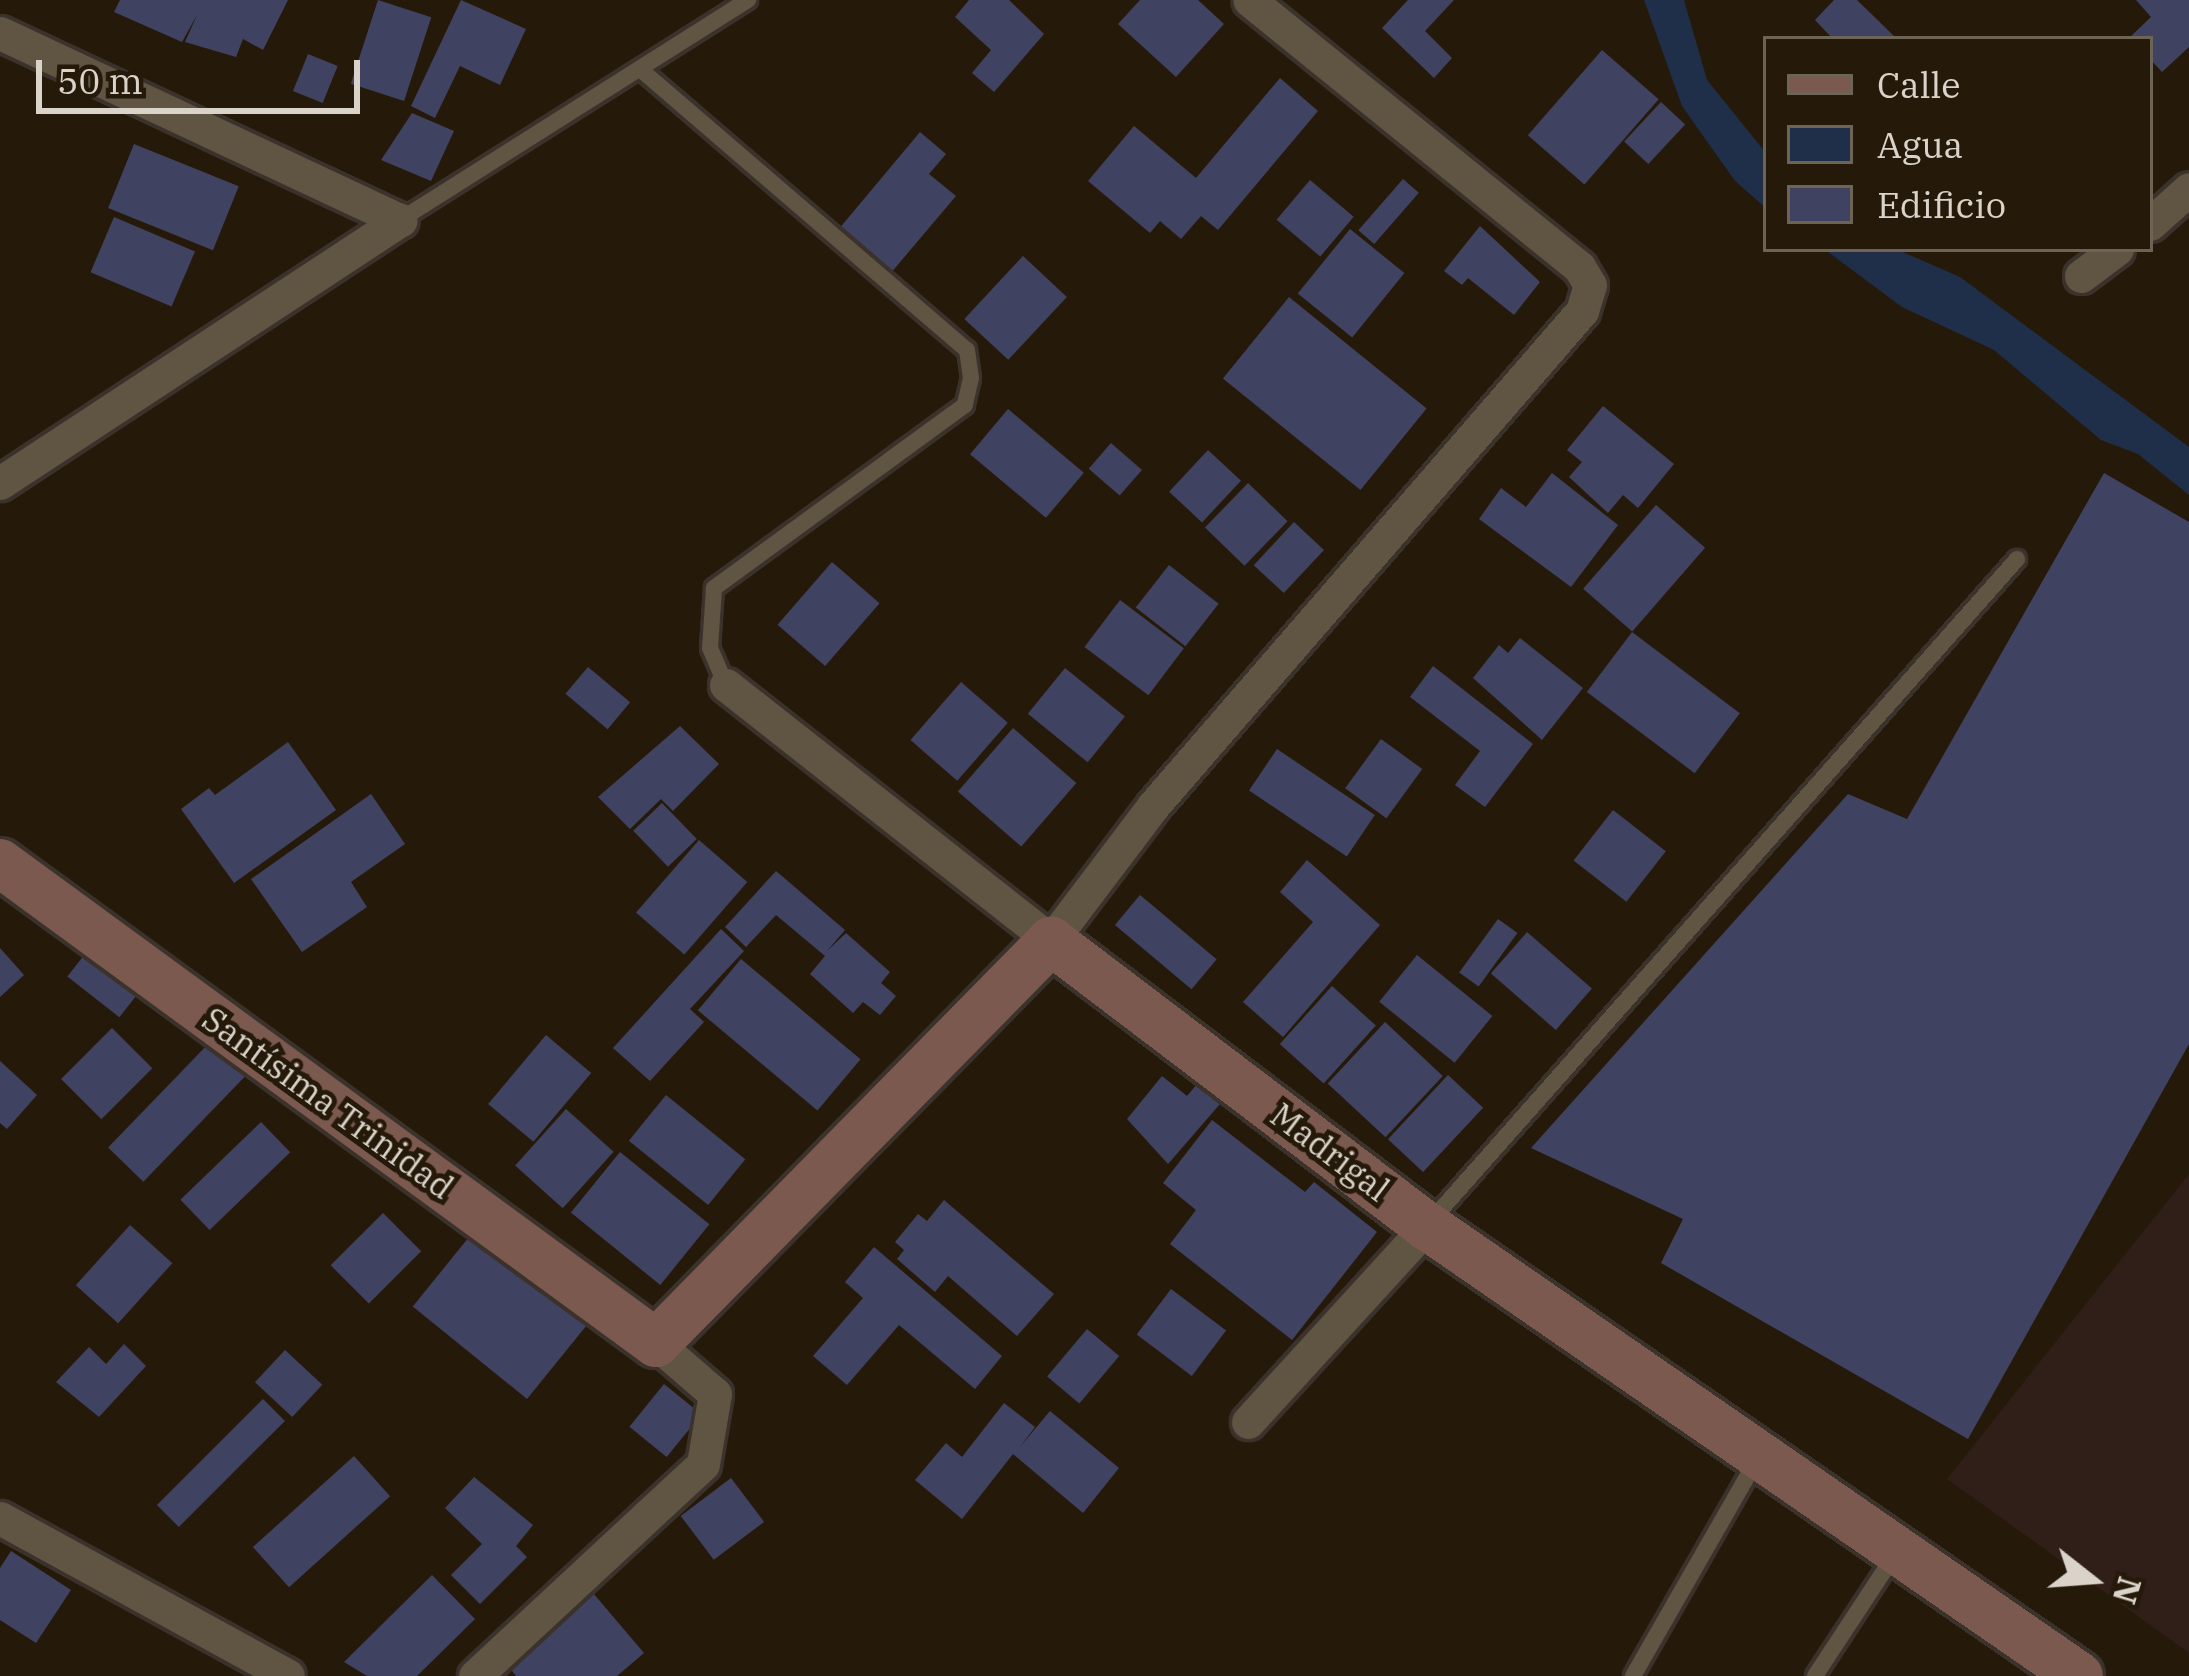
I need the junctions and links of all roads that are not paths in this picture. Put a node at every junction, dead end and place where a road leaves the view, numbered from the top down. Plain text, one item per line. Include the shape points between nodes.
1 (748, 0) edge
2 (1249, 0) edge
3 (0, 33) edge
4 (640, 69) junction
5 (2189, 189) edge
6 (400, 220) junction
7 (2153, 221) edge
8 (2113, 252) edge
9 (2081, 276) dead end
10 (0, 483) edge
11 (2017, 559) dead end
12 (726, 685) joint
13 (0, 863) edge
14 (1051, 940) junction
15 (1427, 1226) junction
16 (656, 1343) junction
17 (1248, 1422) dead end
18 (1762, 1452) junction
19 (0, 1518) edge
20 (1900, 1546) junction
21 (287, 1676) edge
22 (475, 1676) edge
23 (1633, 1676) edge
24 (1815, 1676) edge
25 (2079, 1676) edge

1 - 4 lane
2 - 14 street via 1579,267 1590,285 1582,311 1153,806
3 - 6 street
4 - 6 lane
4 - 12 lane via 967,350 971,378 965,405 714,588 710,648
5 - 7 street
6 - 10 street
8 - 9 street
11 - 15 lane
12 - 14 street
13 - 16 street, Santísima Trinidad
14 - 15 street, Madrigal
14 - 16 street
15 - 17 street
15 - 18 street, Madrigal
16 - 22 street via 715,1394 703,1464
18 - 20 street, Madrigal
18 - 23 lane
19 - 21 street
20 - 24 lane
20 - 25 street, Madrigal

